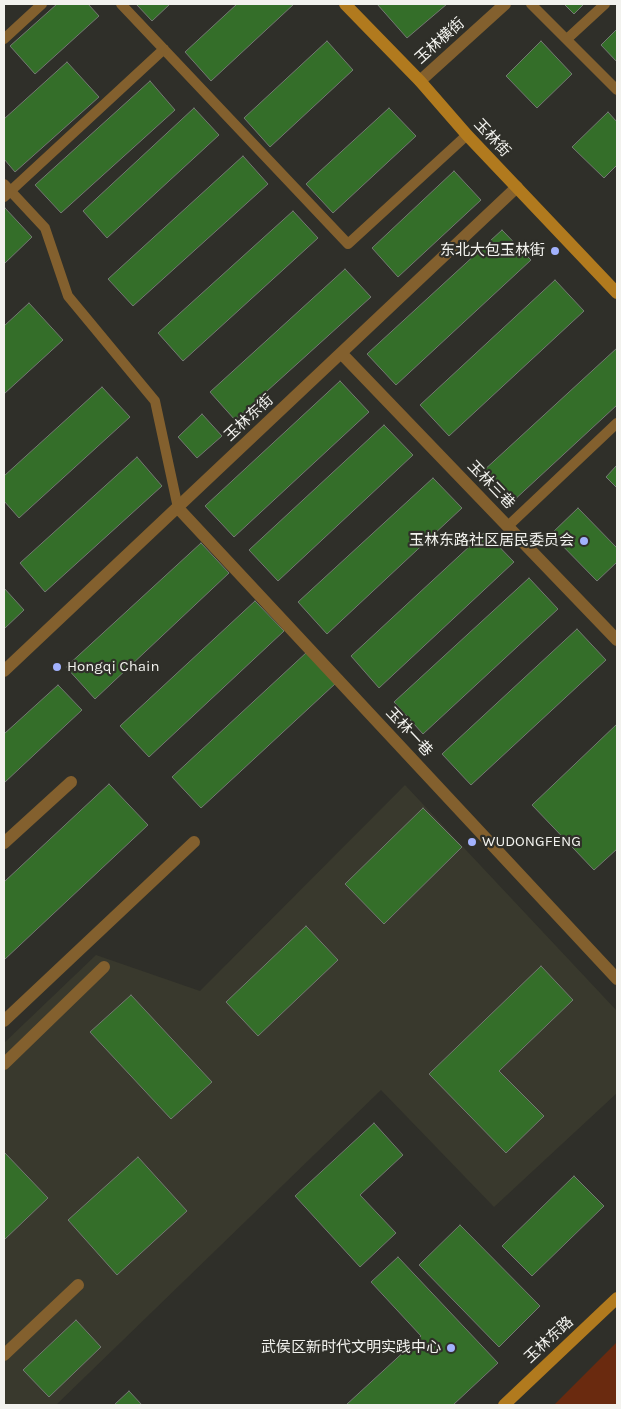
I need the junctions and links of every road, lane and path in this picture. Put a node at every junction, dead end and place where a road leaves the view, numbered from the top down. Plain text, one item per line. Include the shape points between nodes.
1 (42, 4) edge
2 (121, 4) edge
3 (345, 4) edge
4 (505, 4) edge
5 (531, 4) edge
6 (605, 4) edge
7 (4, 39) edge
8 (568, 39) junction
9 (164, 49) junction
10 (420, 81) junction
11 (617, 90) edge
12 (467, 135) junction
13 (517, 187) junction
14 (6, 191) edge
15 (617, 293) edge
16 (342, 353) junction
17 (617, 424) edge
18 (178, 508) junction
19 (508, 526) junction
20 (617, 640) edge
21 (4, 671) edge
22 (71, 782) dead end
23 (194, 842) dead end
24 (4, 843) edge
25 (104, 966) dead end
26 (617, 979) edge
27 (4, 1021) edge
28 (4, 1064) edge
29 (78, 1285) dead end
30 (617, 1298) edge
31 (4, 1355) edge
32 (504, 1405) edge

1 - 7 lane
2 - 9 lane
3 - 10 street, 玉林街
4 - 10 street, 玉林横街
5 - 8 lane
6 - 8 lane
8 - 11 lane
9 - 12 lane via 348,244
9 - 14 lane
10 - 12 street, 玉林街
12 - 13 street, 玉林街
13 - 15 street, 玉林街
13 - 16 street, 玉林东街
14 - 18 lane via 45,228 68,296 155,401
16 - 18 street, 玉林东街
16 - 19 street, 玉林三巷
17 - 19 lane
18 - 21 street, 玉林东街
18 - 26 street, 玉林一巷
19 - 20 street, 玉林三巷
22 - 24 street
23 - 27 street
25 - 28 street
29 - 31 street
30 - 32 street, 玉林东路

